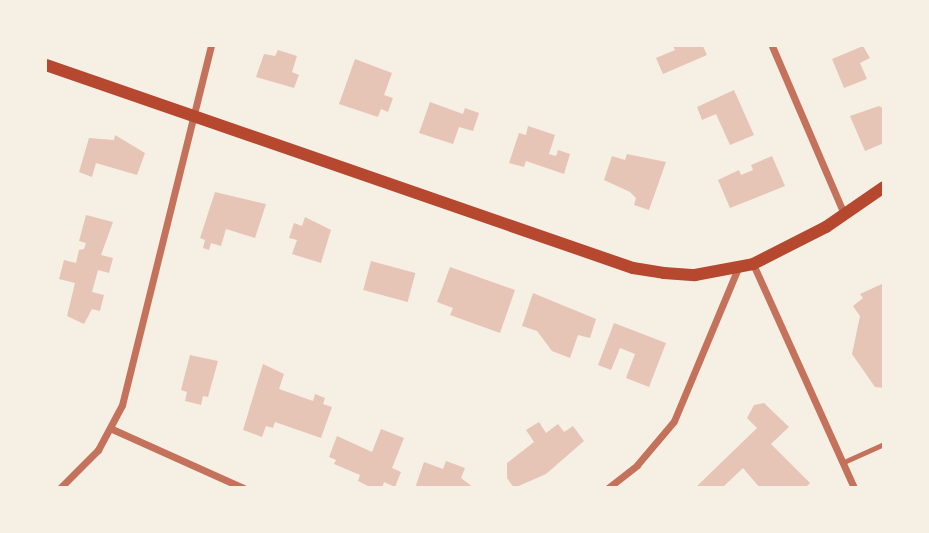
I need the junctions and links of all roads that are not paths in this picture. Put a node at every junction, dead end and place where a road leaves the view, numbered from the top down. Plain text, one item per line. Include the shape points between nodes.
1 (211, 46) edge
2 (772, 46) edge
3 (46, 65) edge
4 (193, 116) junction
5 (884, 187) edge
6 (844, 214) junction
7 (753, 264) junction
8 (738, 268) junction
9 (112, 429) junction
10 (884, 444) edge
11 (844, 462) junction
12 (852, 487) edge
13 (60, 488) edge
14 (243, 488) edge
15 (608, 488) edge

1 - 4 street
2 - 6 street
3 - 4 main road
4 - 8 main road via 633,268 695,275
4 - 9 street via 122,405
5 - 6 main road
6 - 7 main road
7 - 8 main road
7 - 11 street
8 - 15 street via 674,421 637,465
9 - 13 street
9 - 14 street
10 - 11 lane
11 - 12 street

